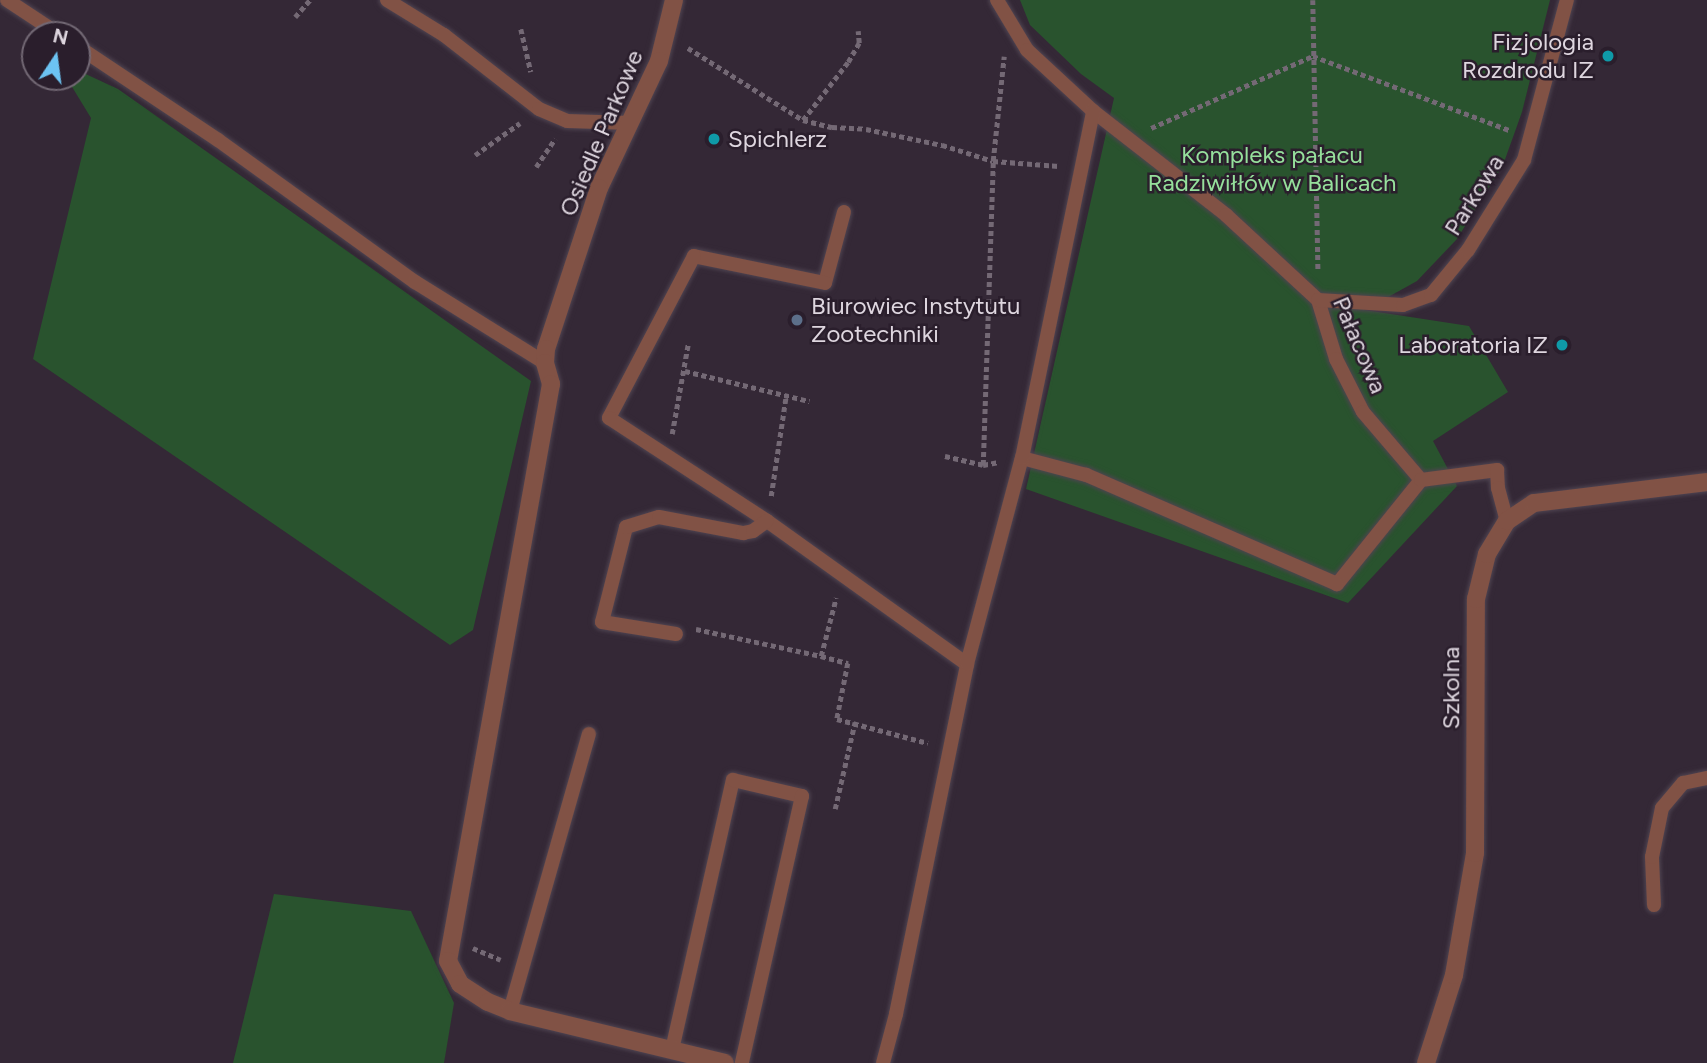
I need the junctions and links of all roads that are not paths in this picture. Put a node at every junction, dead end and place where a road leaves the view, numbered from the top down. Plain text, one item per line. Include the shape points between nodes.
1 (7, 0) edge
2 (387, 0) edge
3 (674, 0) edge
4 (998, 0) edge
5 (1567, 0) edge
6 (39, 21) edge
7 (91, 55) edge
8 (1093, 111) junction
9 (631, 123) junction
10 (844, 212) dead end
11 (1318, 300) junction
12 (545, 363) junction
13 (1021, 458) junction
14 (1421, 480) junction
15 (1707, 482) edge
16 (767, 521) junction
17 (1507, 521) junction
18 (676, 634) dead end
19 (967, 664) junction
20 (589, 734) dead end
21 (1707, 778) edge
22 (1654, 905) dead end
23 (510, 1011) junction
24 (672, 1050) junction
25 (725, 1063) edge
26 (742, 1063) edge
27 (883, 1063) edge
28 (1426, 1063) edge

1 - 6 lane
2 - 9 lane via 444,35 539,109 567,121
3 - 9 street, Osiedle Parkowe via 659,61
4 - 8 lane, Pałacowa via 1027,50
5 - 11 lane, Parkowa via 1524,160 1468,250 1431,295 1403,305
7 - 12 lane via 415,282
8 - 11 lane, Pałacowa via 1226,215
8 - 13 lane
9 - 12 street, Osiedle Parkowe via 599,188
10 - 16 lane via 825,283 694,256 610,418
11 - 14 lane, Pałacowa via 1336,359 1363,412
12 - 23 street, Osiedle Parkowe via 551,384 549,397 448,961 460,984
13 - 14 lane via 1086,475 1337,584
13 - 19 lane
14 - 17 lane via 1497,470
15 - 17 street, Szkolna via 1534,503
16 - 18 lane via 743,533 659,517 626,527 602,622
16 - 19 lane
17 - 28 street, Szkolna via 1487,554 1476,599 1475,853 1454,975
19 - 27 lane
20 - 23 lane
21 - 22 lane via 1683,783 1662,808 1652,857
23 - 24 street, Osiedle Parkowe
24 - 25 street, Osiedle Parkowe
24 - 26 lane via 733,780 802,796

